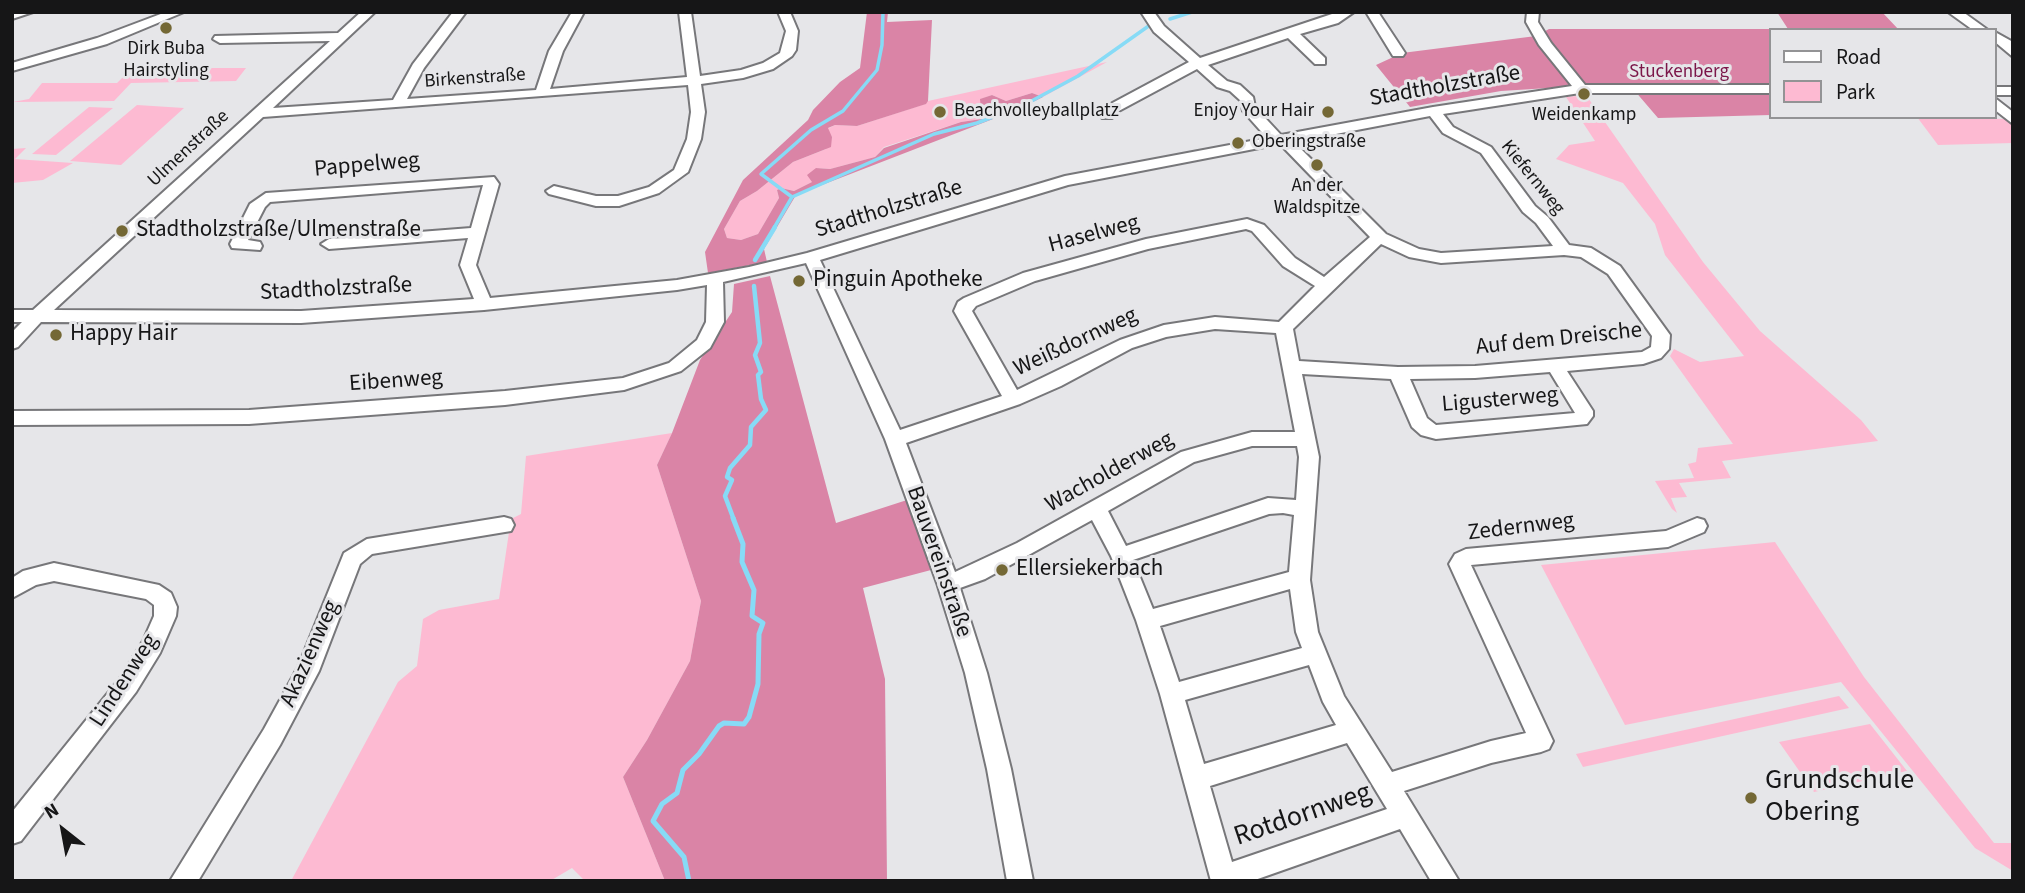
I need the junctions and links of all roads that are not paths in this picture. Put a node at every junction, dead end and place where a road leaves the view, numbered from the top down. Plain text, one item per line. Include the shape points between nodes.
1 (27, 12) edge
2 (141, 12) edge
3 (369, 12) edge
4 (460, 12) edge
5 (578, 12) edge
6 (685, 12) edge
7 (783, 12) edge
8 (1147, 12) edge
9 (1348, 12) edge
10 (1373, 12) edge
11 (1533, 12) edge
12 (1954, 12) edge
13 (12, 15) edge
14 (172, 15) edge
15 (1979, 28) edge
16 (1292, 34) junction
17 (342, 37) junction
18 (1997, 38) edge
19 (220, 39) dead end
20 (1398, 53) dead end
21 (2013, 53) edge
22 (1320, 61) dead end
23 (1199, 63) junction
24 (12, 67) edge
25 (694, 82) junction
26 (1580, 89) junction
27 (1770, 89) edge
28 (542, 93) junction
29 (397, 104) junction
30 (1997, 104) edge
31 (1433, 111) junction
32 (258, 113) junction
33 (1107, 115) dead end
34 (2013, 120) edge
35 (1280, 140) junction
36 (554, 191) dead end
37 (478, 232) junction
38 (1380, 238) junction
39 (329, 244) dead end
40 (254, 246) dead end
41 (1564, 250) junction
42 (811, 257) junction
43 (715, 278) junction
44 (1325, 285) junction
45 (484, 304) junction
46 (12, 316) edge
47 (37, 316) junction
48 (1284, 328) junction
49 (12, 343) edge
50 (1555, 366) junction
51 (1291, 367) junction
52 (1398, 373) junction
53 (1013, 399) junction
54 (12, 418) edge
55 (895, 439) junction
56 (1305, 439) junction
57 (1094, 509) junction
58 (1304, 509) junction
59 (503, 525) dead end
60 (1697, 526) dead end
61 (1121, 556) junction
62 (1299, 580) junction
63 (22, 583) edge
64 (948, 583) junction
65 (1147, 620) junction
66 (1314, 654) junction
67 (1172, 694) junction
68 (1352, 731) junction
69 (1196, 777) junction
70 (1386, 785) junction
71 (1405, 815) junction
72 (12, 832) edge
73 (1223, 879) edge
74 (183, 881) edge
75 (1020, 881) edge
76 (1446, 881) edge

1 - 13 street
2 - 14 street
3 - 17 street, Ulmenstraße
4 - 29 street via 418,66
5 - 28 street via 556,51
6 - 25 street
7 - 25 street, Birkenstraße via 793,38 785,56 757,71
8 - 23 street via 1159,29
9 - 16 street
10 - 20 street
11 - 26 street via 1532,22 1546,45
12 - 15 street
14 - 24 street
16 - 22 street
16 - 23 street
17 - 19 street
17 - 32 street, Ulmenstraße
18 - 21 street
23 - 33 street via 1159,80
23 - 35 street via 1248,100 1248,108
25 - 28 street, Birkenstraße
25 - 36 street via 698,112 694,139 680,172 666,184 619,201
26 - 27 street, Stadtholzstraße
26 - 31 street, Stadtholzstraße
28 - 29 street, Birkenstraße
29 - 32 street, Birkenstraße
30 - 34 street
31 - 35 street, Stadtholzstraße
31 - 41 street, Kiefernweg via 1448,130 1486,149
32 - 47 street, Ulmenstraße
35 - 38 street
35 - 42 street, Stadtholzstraße via 1033,189
37 - 39 street
37 - 40 street, Pappelweg via 489,180 266,198 258,204 238,244
37 - 45 street, Pappelweg via 468,265
38 - 41 street, Auf dem Dreische via 1441,258
38 - 44 street
41 - 50 street, Auf dem Dreische via 1586,252 1608,264 1663,341 1655,354 1643,358
42 - 43 street, Stadtholzstraße
42 - 55 street, Bauvereinstraße
43 - 45 street, Stadtholzstraße via 624,292
43 - 54 street, Eibenweg via 715,322 704,344 675,367 624,384 505,398 249,417
44 - 48 street
44 - 53 street, Haselweg via 1289,262 1258,228 1247,224 1146,244 1029,277 970,302 963,311
45 - 47 street, Stadtholzstraße via 301,317
46 - 47 street, Stadtholzstraße
47 - 49 street, Ulmenstraße
48 - 51 street
48 - 53 street, Weißdornweg via 1215,323 1164,331 1126,344
50 - 52 street, Auf dem Dreische
50 - 52 street, Ligusterweg via 1584,411 1580,419 1436,432 1419,422
51 - 52 street, Auf dem Dreische
51 - 56 street
53 - 55 street, Weißdornweg
55 - 64 street, Bauvereinstraße
56 - 57 street, Wacholderweg via 1252,439 1211,449 1164,469
56 - 58 street via 1309,471
57 - 61 street, Rotdornweg
57 - 64 street, Wacholderweg via 978,573
58 - 61 street via 1268,506
58 - 62 street
59 - 74 street, Akazienweg via 367,547 351,559 308,671
60 - 70 street, Zedernweg via 1668,539 1462,560 1541,741
61 - 65 street, Rotdornweg
62 - 65 street
62 - 66 street
63 - 72 street, Lindenweg via 54,572 150,591 163,599 165,616 128,685
64 - 75 street, Bauvereinstraße via 976,673
65 - 67 street, Rotdornweg
66 - 67 street
66 - 68 street
67 - 69 street, Rotdornweg
68 - 69 street
68 - 70 street
69 - 73 street, Rotdornweg
70 - 71 street
71 - 73 street, Rotdornweg
71 - 76 street

